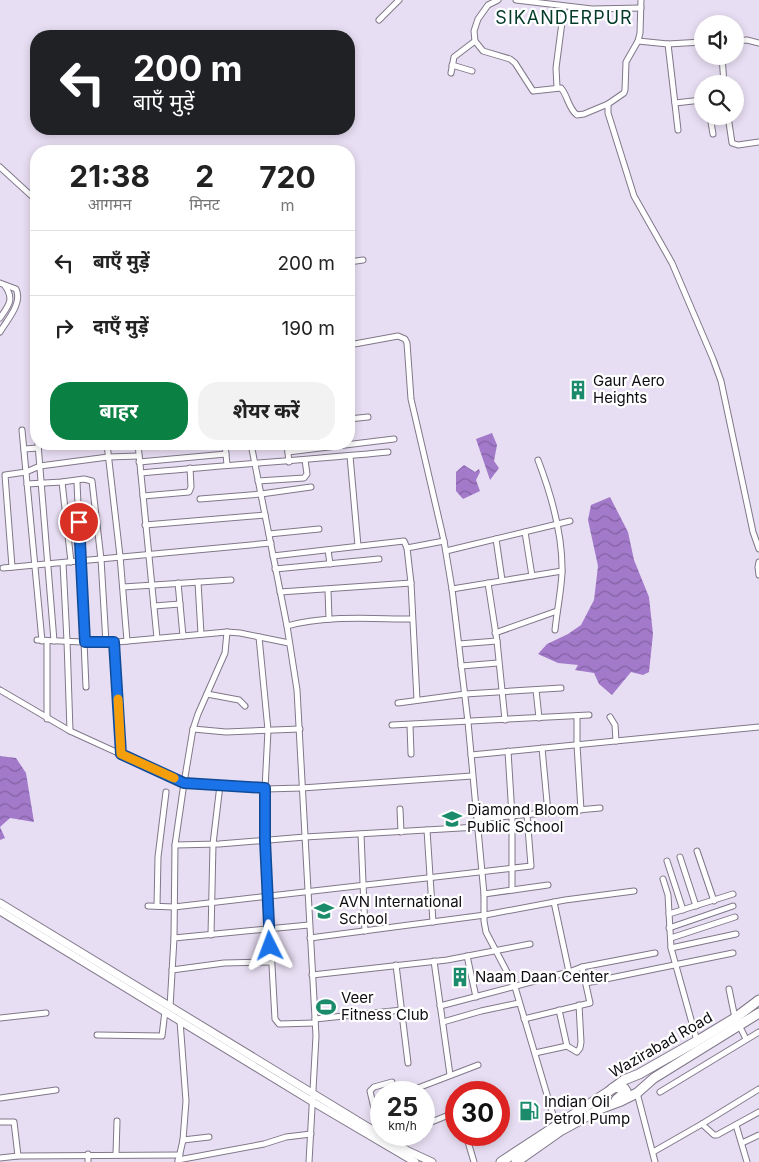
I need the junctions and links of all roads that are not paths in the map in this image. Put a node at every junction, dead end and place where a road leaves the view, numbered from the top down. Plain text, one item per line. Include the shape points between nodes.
1 (399, 0) edge
2 (498, 0) edge
3 (516, 0) edge
4 (641, 0) edge
5 (564, 6) junction
6 (641, 8) junction
7 (379, 20) dead end
8 (744, 40) edge
9 (475, 41) junction
10 (638, 41) junction
11 (694, 42) edge
12 (759, 43) edge
13 (668, 44) junction
14 (452, 65) junction
15 (472, 71) dead end
16 (451, 74) dead end
17 (557, 87) junction
18 (694, 101) edge
19 (675, 103) junction
20 (608, 104) junction
21 (712, 125) edge
22 (729, 125) edge
23 (678, 130) dead end
24 (713, 134) dead end
25 (759, 142) edge
26 (0, 167) edge
27 (30, 194) edge
28 (363, 260) dead end
29 (355, 261) edge
30 (3, 284) edge
31 (18, 296) junction
32 (10, 299) junction
33 (0, 318) edge
34 (0, 332) edge
35 (355, 344) edge
36 (368, 418) dead end
37 (355, 419) edge
38 (22, 430) dead end
39 (394, 439) dead end
40 (355, 444) edge
41 (30, 448) edge
42 (24, 449) junction
43 (38, 450) edge
44 (107, 450) edge
45 (138, 450) edge
46 (226, 450) edge
47 (252, 450) edge
48 (304, 450) edge
49 (288, 452) joint
50 (388, 452) dead end
51 (226, 454) junction
52 (139, 456) junction
53 (350, 456) junction
54 (108, 458) junction
55 (305, 460) junction
56 (538, 460) dead end
57 (139, 462) junction
58 (289, 462) junction
59 (255, 464) junction
60 (227, 465) junction
61 (40, 466) junction
62 (190, 468) junction
63 (26, 472) junction
64 (141, 473) junction
65 (258, 481) junction
66 (62, 482) junction
67 (77, 482) dead end
68 (41, 483) junction
69 (27, 484) junction
70 (311, 487) dead end
71 (261, 494) junction
72 (143, 496) junction
73 (200, 499) dead end
74 (265, 515) junction
75 (570, 521) dead end
76 (557, 524) junction
77 (146, 525) junction
78 (319, 529) dead end
79 (525, 532) junction
80 (756, 532) edge
81 (269, 534) junction
82 (496, 539) junction
83 (444, 541) junction
84 (271, 543) junction
85 (358, 546) junction
86 (407, 548) junction
87 (759, 549) edge
88 (328, 550) junction
89 (446, 551) junction
90 (149, 554) junction
91 (120, 556) junction
92 (273, 556) junction
93 (101, 559) junction
94 (378, 559) dead end
95 (71, 562) junction
96 (81, 562) junction
97 (759, 562) edge
98 (63, 563) junction
99 (34, 564) junction
100 (48, 564) junction
101 (330, 564) junction
102 (12, 567) junction
103 (4, 568) dead end
104 (275, 569) junction
105 (562, 571) junction
106 (759, 575) edge
107 (532, 576) junction
108 (231, 580) dead end
109 (502, 580) junction
110 (198, 582) junction
111 (178, 583) junction
112 (488, 583) junction
113 (411, 584) junction
114 (152, 585) junction
115 (123, 587) junction
116 (452, 589) junction
117 (328, 590) junction
118 (280, 592) junction
119 (180, 604) junction
120 (154, 606) junction
121 (557, 611) junction
122 (329, 619) junction
123 (412, 619) junction
124 (287, 626) junction
125 (555, 630) dead end
126 (226, 632) junction
127 (495, 633) junction
128 (201, 634) junction
129 (183, 636) junction
130 (259, 637) junction
131 (157, 638) junction
132 (42, 641) junction
133 (54, 641) junction
134 (67, 641) junction
135 (127, 641) junction
136 (85, 642) junction
137 (114, 642) junction
138 (496, 642) junction
139 (106, 643) junction
140 (289, 643) junction
141 (459, 644) junction
142 (498, 663) junction
143 (462, 666) junction
144 (86, 687) dead end
145 (561, 688) dead end
146 (0, 690) edge
147 (536, 690) junction
148 (502, 692) junction
149 (206, 694) junction
150 (465, 694) junction
151 (416, 700) junction
152 (398, 703) dead end
153 (245, 706) dead end
154 (589, 715) dead end
155 (577, 716) junction
156 (610, 717) dead end
157 (539, 718) junction
158 (47, 719) junction
159 (505, 720) junction
160 (468, 722) junction
161 (410, 724) junction
162 (392, 725) dead end
163 (759, 727) edge
164 (193, 729) junction
165 (300, 729) junction
166 (268, 730) junction
167 (70, 731) junction
168 (616, 741) junction
169 (577, 744) junction
170 (542, 748) junction
171 (508, 751) junction
172 (121, 754) junction
173 (411, 754) dead end
174 (471, 755) junction
175 (472, 776) junction
176 (184, 783) junction
177 (220, 785) junction
178 (265, 788) junction
179 (302, 788) junction
180 (166, 792) dead end
181 (600, 808) dead end
182 (400, 809) dead end
183 (581, 810) junction
184 (548, 813) junction
185 (527, 815) junction
186 (512, 816) junction
187 (477, 819) junction
188 (478, 827) junction
189 (427, 830) junction
190 (401, 832) junction
191 (361, 834) junction
192 (305, 837) junction
193 (265, 840) junction
194 (213, 844) junction
195 (175, 845) junction
196 (697, 851) dead end
197 (680, 857) dead end
198 (667, 861) dead end
199 (512, 868) junction
200 (481, 873) junction
201 (430, 878) junction
202 (663, 879) dead end
203 (548, 885) dead end
204 (363, 886) junction
205 (512, 890) junction
206 (634, 891) dead end
207 (308, 892) junction
208 (484, 894) junction
209 (733, 894) dead end
210 (269, 896) junction
211 (714, 900) junction
212 (211, 902) junction
213 (554, 902) junction
214 (0, 903) edge
215 (148, 906) dead end
216 (157, 906) junction
217 (696, 906) junction
218 (733, 906) dead end
219 (174, 907) junction
220 (683, 910) junction
221 (0, 911) edge
222 (669, 914) junction
223 (14, 915) junction
224 (485, 915) junction
225 (735, 917) dead end
226 (433, 922) junction
227 (309, 925) junction
228 (669, 928) junction
229 (269, 929) junction
230 (365, 931) junction
231 (211, 934) junction
232 (736, 934) dead end
233 (174, 938) junction
234 (310, 938) junction
235 (671, 938) junction
236 (530, 944) dead end
237 (671, 948) junction
238 (495, 951) junction
239 (655, 953) dead end
240 (734, 953) dead end
241 (467, 956) junction
242 (434, 961) junction
243 (271, 962) junction
244 (676, 964) junction
245 (396, 965) junction
246 (582, 967) junction
247 (172, 970) junction
248 (569, 972) junction
249 (312, 975) junction
250 (586, 983) junction
251 (515, 987) junction
252 (728, 988) dead end
253 (476, 997) junction
254 (759, 1000) edge
255 (519, 1003) junction
256 (440, 1006) junction
257 (580, 1006) junction
258 (402, 1010) junction
259 (559, 1010) junction
260 (170, 1011) junction
261 (46, 1013) dead end
262 (759, 1013) edge
263 (0, 1018) edge
264 (182, 1018) junction
265 (524, 1019) junction
266 (315, 1021) junction
267 (442, 1022) junction
268 (737, 1022) junction
269 (759, 1032) edge
270 (97, 1035) dead end
271 (746, 1039) junction
272 (697, 1041) junction
273 (567, 1046) junction
274 (535, 1053) junction
275 (408, 1063) dead end
276 (478, 1065) dead end
277 (450, 1075) junction
278 (435, 1081) edge
279 (613, 1088) junction
280 (759, 1089) edge
281 (56, 1090) dead end
282 (660, 1092) dead end
283 (637, 1093) junction
284 (0, 1098) edge
285 (313, 1098) junction
286 (613, 1104) junction
287 (759, 1112) edge
288 (117, 1121) dead end
289 (0, 1122) edge
290 (702, 1124) junction
291 (556, 1125) junction
292 (736, 1125) junction
293 (370, 1129) edge
294 (311, 1134) junction
295 (759, 1135) edge
296 (209, 1137) dead end
297 (183, 1140) junction
298 (742, 1143) junction
299 (400, 1146) edge
300 (469, 1146) edge
301 (653, 1152) junction
302 (88, 1154) junction
303 (118, 1154) junction
304 (0, 1158) edge
305 (17, 1158) edge
306 (179, 1159) edge
307 (88, 1162) edge
308 (120, 1162) edge
309 (309, 1162) edge
310 (415, 1162) edge
311 (432, 1162) edge
312 (474, 1162) edge
313 (501, 1162) edge
314 (516, 1162) edge
315 (655, 1162) edge
316 (747, 1162) edge

1 - 7 street
2 - 9 street via 488,5 478,19
3 - 5 street
4 - 6 street
5 - 6 street
5 - 17 street via 556,68
6 - 10 street
8 - 12 street
9 - 14 street via 454,56
9 - 17 street via 483,51 515,63 533,91
10 - 13 street
10 - 20 street via 626,62 625,90
11 - 13 street
13 - 19 street
14 - 15 street
14 - 16 street
17 - 20 street via 563,90 572,109 580,116
18 - 19 street
19 - 23 street
20 - 80 street via 634,196 672,263 713,359
21 - 24 street
22 - 25 street via 732,143
26 - 27 street
28 - 29 street
30 - 31 street via 16,290
30 - 32 street
31 - 32 street
31 - 34 street via 16,306
32 - 33 street
35 - 83 street via 398,336 405,339 411,399
36 - 37 street
38 - 42 street
39 - 40 street
41 - 42 street
42 - 63 street
43 - 61 street
44 - 54 street
45 - 52 street
46 - 51 street
47 - 59 street
48 - 49 street
49 - 58 street
50 - 53 street
51 - 57 street
51 - 60 street
52 - 54 street
52 - 57 street
53 - 55 street
53 - 85 street
54 - 61 street
54 - 91 street
55 - 58 street
55 - 65 street via 307,474 304,478
56 - 76 street
57 - 64 street
58 - 59 street
59 - 60 street
59 - 65 street
60 - 62 street
61 - 63 street
61 - 68 street
62 - 64 street
62 - 72 street via 189,492
63 - 69 street
63 - 102 street via 5,475
64 - 72 street
65 - 71 street
66 - 68 street
66 - 93 street via 92,481
66 - 95 street
67 - 96 street
68 - 69 street
68 - 100 street
69 - 99 street
70 - 71 street
71 - 73 street
71 - 74 street
72 - 77 street
74 - 77 street
74 - 81 street
75 - 76 street
76 - 79 street
76 - 105 street
77 - 90 street
78 - 81 street
79 - 82 street
79 - 107 street
80 - 87 street
81 - 84 street
82 - 89 street
82 - 109 street
83 - 86 street
83 - 89 street
84 - 90 street
84 - 92 street
85 - 86 street via 400,540
85 - 88 street
86 - 113 street
88 - 92 street
88 - 101 street
89 - 116 street
90 - 91 street
90 - 114 street
91 - 93 street
91 - 115 street
92 - 104 street
93 - 96 street
93 - 139 street
94 - 101 street
95 - 96 street
95 - 98 street
96 - 136 street
97 - 106 street
98 - 100 street
98 - 134 street
99 - 100 street
99 - 102 street
99 - 132 street
100 - 133 street
101 - 104 street
102 - 103 street
104 - 118 street
105 - 107 street
105 - 121 street
107 - 109 street
108 - 110 street
109 - 112 street
110 - 111 street
110 - 128 street
111 - 114 street
111 - 119 street
112 - 116 street
112 - 127 street
113 - 117 street
113 - 123 street
114 - 115 street
114 - 120 street
115 - 135 street
116 - 141 street
117 - 118 street
117 - 122 street
118 - 124 street
119 - 120 street
119 - 129 street
120 - 131 street
121 - 125 street
121 - 127 street
122 - 123 street
122 - 124 street
123 - 151 street
124 - 140 street
126 - 128 street
126 - 130 street
126 - 149 street via 225,653
127 - 138 street
128 - 129 street
129 - 131 street
130 - 140 street
130 - 166 street
131 - 135 street
132 - 133 street
132 - 158 street
133 - 134 street
134 - 136 street
134 - 167 street
135 - 137 street
136 - 139 street
136 - 144 street
137 - 139 street
137 - 172 street
138 - 141 street
138 - 142 street
140 - 165 street
141 - 143 street
142 - 143 street
142 - 148 street
143 - 150 street
145 - 147 street
146 - 158 street
147 - 148 street
147 - 157 street
148 - 150 street
148 - 159 street
149 - 153 street via 239,700
149 - 164 street
150 - 151 street
150 - 160 street
151 - 152 street
154 - 155 street
155 - 157 street
155 - 169 street
156 - 168 street via 615,724
157 - 159 street
158 - 167 street
159 - 160 street
160 - 161 street
160 - 174 street
161 - 162 street
161 - 173 street
163 - 168 street
164 - 166 street via 220,732
164 - 176 street
165 - 166 street
165 - 179 street
166 - 178 street
167 - 172 street
168 - 169 street
169 - 170 street
169 - 183 street
170 - 171 street
170 - 184 street
171 - 174 street
171 - 186 street
172 - 176 street
174 - 175 street
175 - 179 street
175 - 187 street
176 - 177 street
176 - 195 street
177 - 178 street
177 - 194 street
178 - 179 street
178 - 193 street
179 - 192 street
180 - 216 street via 158,857
181 - 183 street
182 - 190 street
183 - 184 street
184 - 185 street
185 - 186 street
185 - 199 street via 532,864
186 - 187 street
186 - 199 street
187 - 188 street
188 - 189 street
188 - 200 street
189 - 190 street
189 - 201 street
190 - 191 street
191 - 192 street
191 - 204 street
192 - 193 street
192 - 207 street
193 - 194 street
193 - 210 street
194 - 195 street
194 - 212 street
195 - 219 street
196 - 211 street
197 - 217 street
198 - 220 street
199 - 200 street
199 - 205 street
200 - 201 street
200 - 208 street
201 - 204 street
201 - 226 street
202 - 222 street
203 - 205 street
204 - 207 street
204 - 230 street
205 - 208 street
206 - 213 street
207 - 210 street
207 - 227 street
208 - 224 street
209 - 211 street
210 - 212 street
210 - 229 street
211 - 217 street
212 - 219 street
212 - 231 street
213 - 224 street
213 - 248 street
214 - 223 main road
215 - 216 street
216 - 219 street
217 - 220 street
218 - 228 street
219 - 233 street
220 - 222 street
221 - 223 main road
222 - 228 street
223 - 260 main road
224 - 226 street
224 - 238 street via 486,932
225 - 235 street
226 - 230 street
227 - 229 street
227 - 234 street
228 - 235 street
229 - 231 street
229 - 243 street
230 - 234 street
231 - 233 street
232 - 237 street
233 - 247 street
234 - 249 street
235 - 237 street
236 - 238 street
237 - 244 street
238 - 241 street
238 - 251 street
239 - 246 street
240 - 244 street
241 - 242 street
241 - 253 street
242 - 245 street
242 - 256 street
243 - 247 street via 224,963
243 - 266 street via 276,1022
244 - 250 street
244 - 272 street
245 - 249 street
245 - 258 street
246 - 248 street
246 - 250 street
247 - 260 street
248 - 251 street
249 - 266 street
250 - 257 street via 590,1003
251 - 253 street
251 - 255 street
252 - 268 street
253 - 256 street
254 - 268 highway, Wazirabad Road
255 - 265 street
255 - 267 street
256 - 267 street
257 - 259 street
257 - 273 street via 580,1048 577,1052
258 - 266 street
258 - 275 street
259 - 265 street
259 - 273 street
260 - 264 main road
260 - 270 street via 161,1036
261 - 263 street
262 - 268 highway, Wazirabad Road
264 - 285 main road
264 - 297 street via 186,1093
265 - 274 street
266 - 285 street
267 - 277 street
268 - 271 street
268 - 272 highway, Wazirabad Road
268 - 283 highway, Wazirabad Road
269 - 271 street
271 - 282 street
272 - 279 highway, Wazirabad Road
273 - 274 street
274 - 291 street
276 - 277 street
277 - 278 street
279 - 286 highway via 620,1086 626,1091
279 - 291 highway, Wazirabad Road
280 - 290 street
281 - 284 street
283 - 286 highway, Wazirabad Road
283 - 301 street
285 - 293 main road
285 - 294 street
285 - 310 main road
286 - 314 highway, Wazirabad Road via 560,1131
287 - 292 street
288 - 303 street
289 - 305 street via 14,1122
290 - 292 street via 714,1135
290 - 301 street
291 - 313 highway, Wazirabad Road
292 - 298 street
294 - 306 street
294 - 309 street
295 - 298 street
296 - 297 street
297 - 306 street
298 - 316 street
299 - 311 main road
300 - 312 street
301 - 315 street
302 - 303 street
302 - 305 street
302 - 307 street
303 - 306 street
303 - 308 street
304 - 305 street

